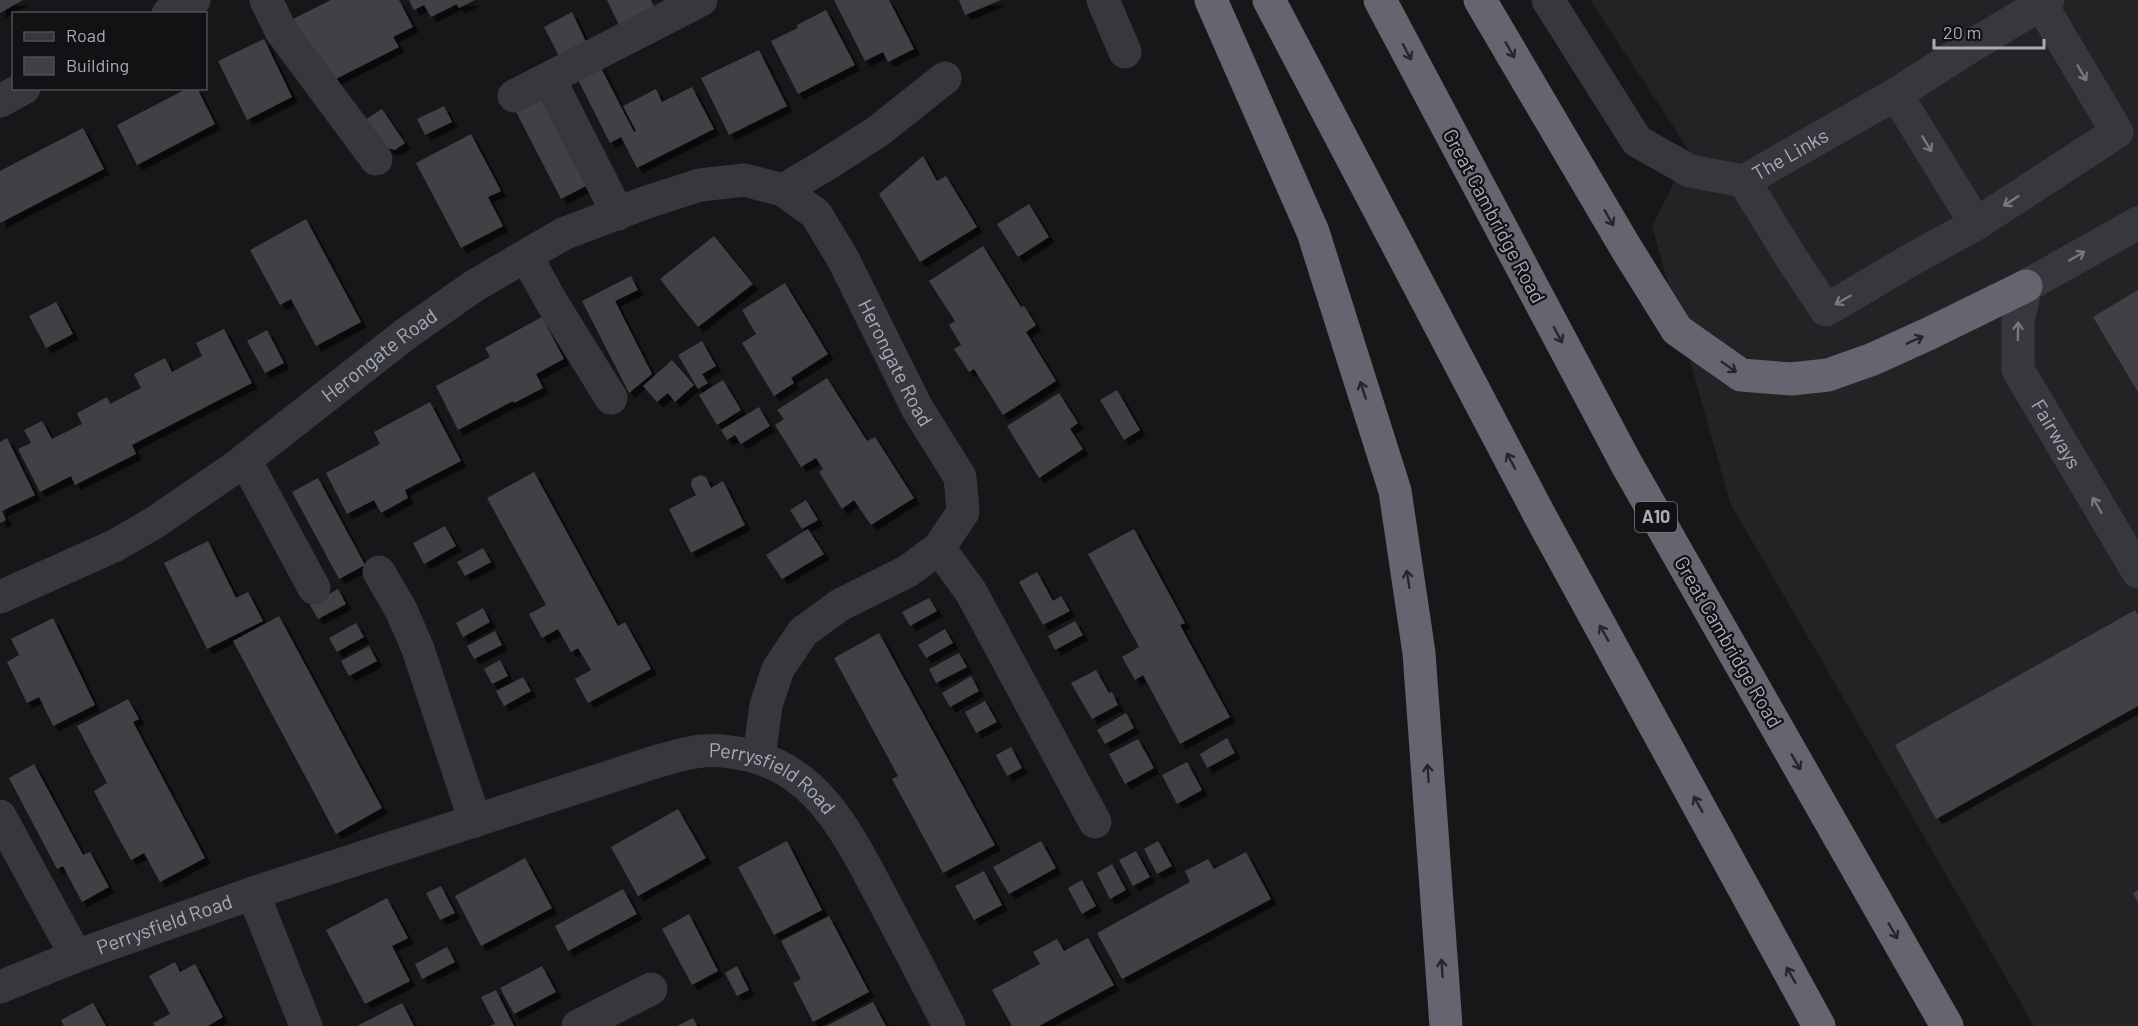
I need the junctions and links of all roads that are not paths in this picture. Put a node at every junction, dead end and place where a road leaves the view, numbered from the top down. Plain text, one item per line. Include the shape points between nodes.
1 (194, 0) edge
2 (266, 0) edge
3 (701, 0) edge
4 (1103, 0) edge
5 (1211, 0) edge
6 (1269, 0) edge
7 (1380, 0) edge
8 (1480, 0) edge
9 (1548, 0) edge
10 (2045, 2) edge
11 (172, 12) edge
12 (1125, 52) dead end
13 (945, 78) dead end
14 (20, 90) edge
15 (556, 92) dead end
16 (1896, 94) junction
17 (514, 96) dead end
18 (0, 101) edge
19 (376, 159) dead end
20 (1744, 181) junction
21 (783, 190) junction
22 (618, 214) junction
23 (2138, 223) edge
24 (1976, 224) junction
25 (526, 255) junction
26 (2026, 286) junction
27 (611, 398) dead end
28 (245, 460) junction
29 (2127, 530) edge
30 (939, 548) junction
31 (379, 572) dead end
32 (2138, 572) edge
33 (314, 588) dead end
34 (0, 597) edge
35 (759, 758) junction
36 (0, 816) edge
37 (475, 821) junction
38 (1095, 822) dead end
39 (253, 893) junction
40 (76, 956) junction
41 (0, 987) edge
42 (651, 989) dead end
43 (306, 1026) edge
44 (578, 1026) edge
45 (949, 1026) edge
46 (1446, 1026) edge
47 (1820, 1026) edge
48 (1947, 1026) edge

1 - 11 street
2 - 19 street via 281,31
3 - 17 street
4 - 12 street
46 -> 5 highway via 1419,653 1395,491 1313,232
47 -> 6 highway via 1539,514
7 -> 48 highway, Great Cambridge Road / A10 via 1626,463
8 -> 26 highway via 1677,330 1741,375 1791,379 1828,375 1873,359
9 - 20 street, The Links via 1637,141 1690,171
10 - 16 street, The Links
10 -> 24 street via 2117,132
13 - 21 street via 877,132
14 - 18 street
15 - 22 street
16 - 20 street, The Links
16 -> 24 street
24 -> 20 street via 1826,310
21 - 22 street, Herongate Road via 744,180 700,185
21 - 30 street, Herongate Road via 816,214 843,259 917,408 960,477 963,512
22 - 25 street, Herongate Road via 563,234
26 -> 23 street
25 - 27 street
25 - 28 street, Herongate Road via 407,333
29 -> 26 street, Fairways via 2018,370 2018,322
28 - 33 street
28 - 34 street, Herongate Road via 114,546
29 - 32 street, Fairways
30 - 35 street, Herongate Road via 908,571 840,605 803,632 778,669 766,705
30 - 38 street via 971,592
31 - 37 street via 418,649
35 - 37 street, Perrysfield Road via 704,750 658,761
35 - 45 street, Perrysfield Road via 788,770 807,784 835,816
36 - 40 street, Perrysfield Road
37 - 39 street, Perrysfield Road
39 - 40 street, Perrysfield Road
39 - 43 street, Perrysfield Road
40 - 41 street, Perrysfield Road
42 - 44 street

